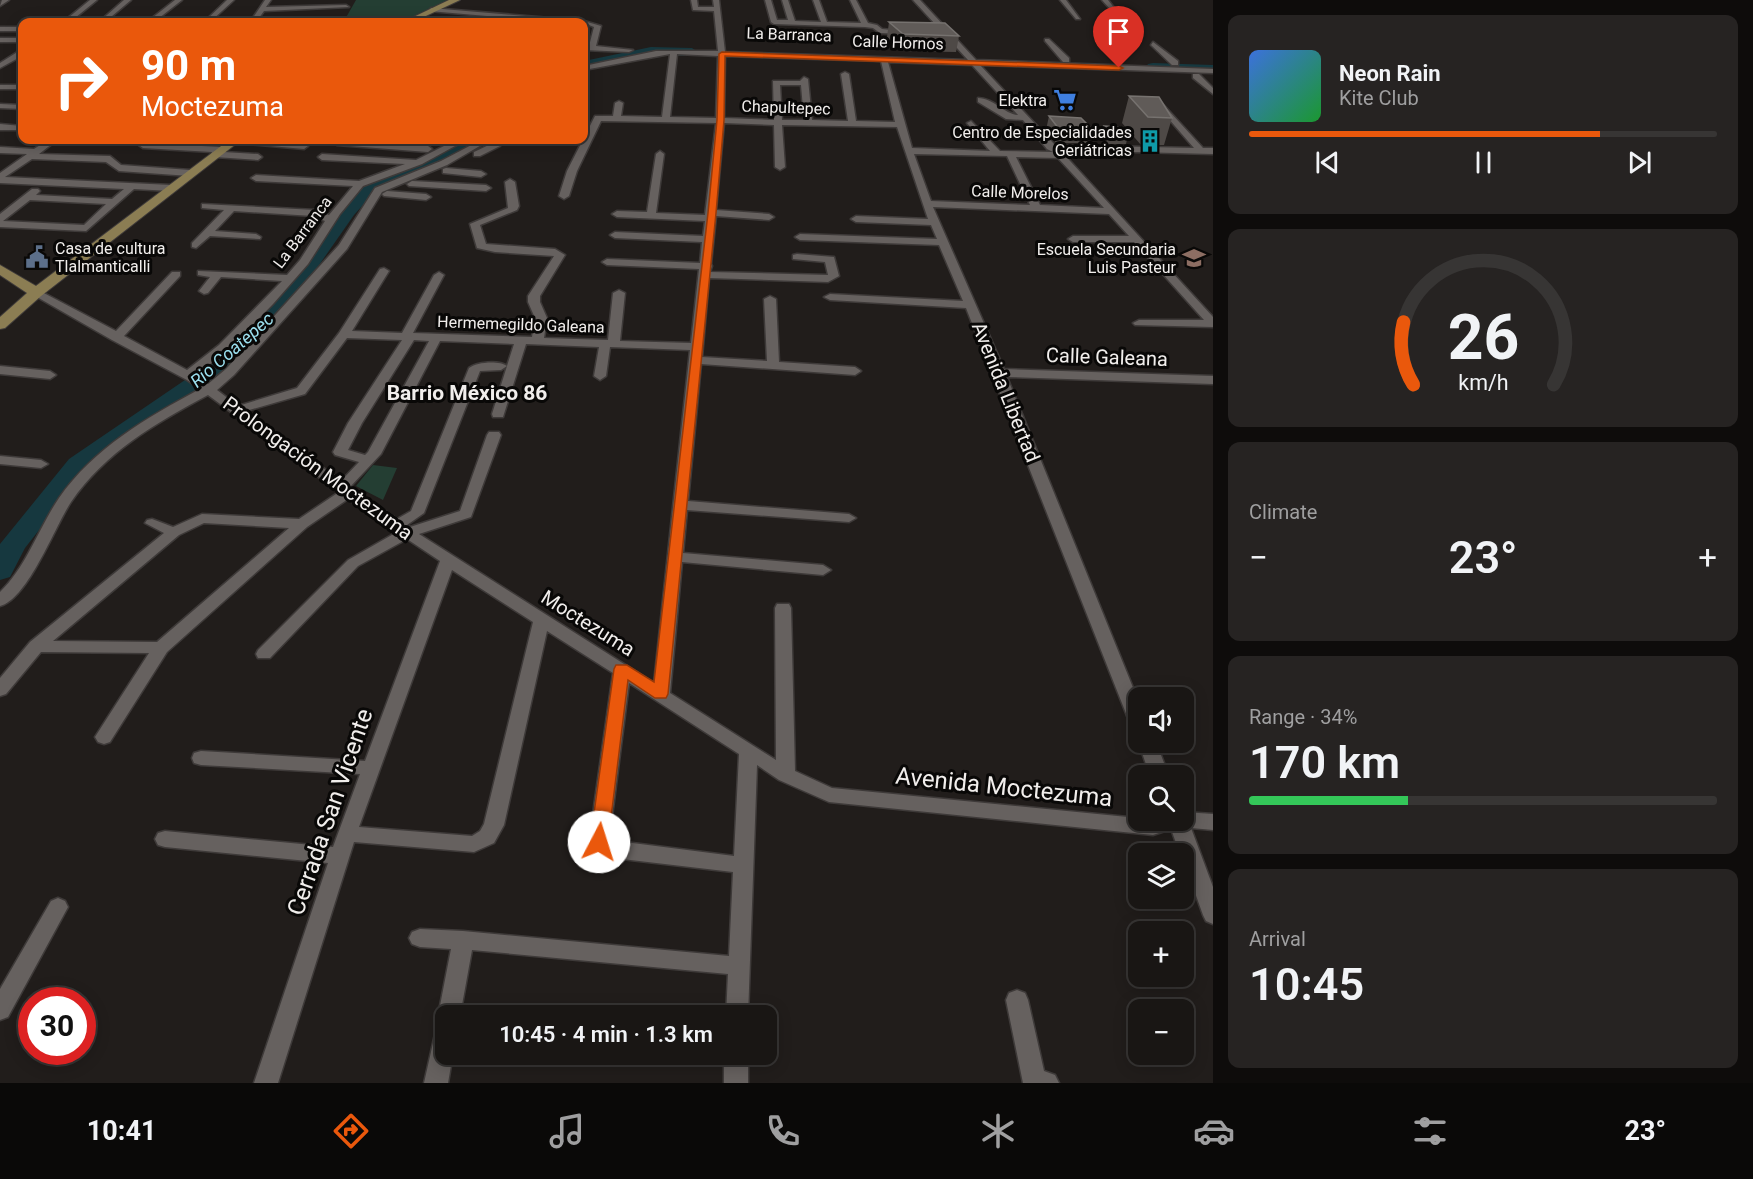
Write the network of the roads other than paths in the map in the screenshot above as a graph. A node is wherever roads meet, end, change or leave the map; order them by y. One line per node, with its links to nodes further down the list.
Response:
1 (6, 0): 18 (street)
2 (94, 0): 23 (street)
3 (128, 0): 24 (street)
4 (179, 0): 25 (street)
5 (231, 0): 26 (street)
6 (268, 0): 20 (street)
7 (350, 0): 19 (street)
8 (456, 0): 22 (main road)
9 (694, 0): 21 (street)
10 (716, 0): 21 (street)
11 (768, 0): 34 (street)
12 (785, 0): 34 (street)
13 (816, 0): 35 (street)
14 (854, 0): 36 (street)
15 (916, 0): 41 (street)
16 (1063, 0): 31 (street)
17 (1105, 0): 32 (street)
18 (0, 4)
19 (346, 7): 20 (street); 28 (street)
20 (262, 9): 27 (street)
21 (717, 9): 49 (street)
22 (431, 10): 29 (main road); 30 (street)
23 (71, 18)
24 (107, 18)
25 (155, 18)
26 (211, 18)
27 (256, 18)
28 (340, 18)
29 (416, 18)
30 (526, 18)
31 (1078, 18)
32 (1121, 18)
33 (588, 23): 47 (street)
34 (792, 23): 35 (street)
35 (825, 24): 36 (street)
36 (865, 24): 39 (street)
37 (0, 29): 38 (street)
38 (18, 29)
39 (922, 32)
40 (934, 33): 41 (street)
41 (945, 33): 54 (street)
42 (0, 40): 43 (street)
43 (18, 40)
44 (1047, 40): 55 (street)
45 (1153, 44): 55 (street, La Barranca)
46 (588, 48): 47 (street)
47 (592, 49): 48 (street)
48 (630, 50): 49 (street, La Barranca); 52 (street, La Barranca)
49 (722, 51): 50 (street, Calle Hornos); 53 (street, Calle Hornos); 54 (street, La Barranca); 72 (street)
50 (674, 52): 57 (street, Calle Hornos); 71 (street)
51 (18, 55): 56 (street)
52 (588, 59)
53 (884, 60): 54 (street, Calle Hornos); 77 (street, Avenida Libertad)
54 (971, 60): 55 (street, La Barranca); 58 (street, Calle Hornos); 70 (street)
55 (1065, 60)
56 (0, 66)
57 (588, 67)
58 (1213, 71)
59 (845, 74): 75 (street)
60 (1196, 76): 63 (street)
61 (0, 87): 62 (street)
62 (18, 87)
63 (1213, 92)
64 (1156, 99): 96 (street)
65 (981, 100): 70 (street)
66 (620, 103): 69 (street)
67 (0, 106): 68 (street)
68 (18, 107)
69 (617, 118): 71 (street, Chapultepec); 80 (street, Chapultepec)
70 (1024, 118): 95 (street)
71 (666, 119): 72 (street, Chapultepec)
72 (720, 120): 73 (street, Chapultepec); 131 (street)
73 (779, 121): 74 (street, Chapultepec); 74 (street); 105 (street)
74 (808, 122): 75 (street, Chapultepec)
75 (852, 123): 77 (street, Chapultepec)
76 (971, 123): 99 (street)
77 (900, 125): 94 (street, Avenida Libertad)
78 (0, 127): 79 (street)
79 (18, 128)
80 (588, 138)
81 (47, 144): 101 (street)
82 (142, 144): 98 (street)
83 (230, 144): 98 (main road)
84 (281, 144): 91 (street)
85 (338, 144): 104 (street)
86 (374, 144): 92 (street)
87 (454, 144): 104 (street)
88 (479, 144): 125 (street)
89 (494, 144): 106 (street)
90 (585, 144): 119 (street, Chapultepec)
91 (304, 146)
92 (428, 149)
93 (0, 150): 101 (street)
94 (909, 151): 99 (street); 123 (street, Avenida Libertad)
95 (1054, 151): 96 (street); 100 (street); 128 (street)
96 (1201, 151): 97 (street)
97 (1213, 151)
98 (218, 152): 103 (street); 107 (main road)
99 (997, 153): 100 (street)
100 (1010, 153): 127 (street)
101 (33, 154): 107 (street); 109 (street)
102 (660, 154): 130 (street)
103 (258, 157)
104 (419, 162): 113 (street)
105 (780, 167)
106 (446, 171): 108 (street); 114 (street)
107 (190, 173): 116 (main road)
108 (481, 174)
109 (0, 178): 111 (street)
110 (256, 178): 113 (street)
111 (45, 182): 115 (street); 120 (street)
112 (510, 182): 171 (street)
113 (360, 184): 134 (street, La Barranca)
114 (412, 184): 117 (street); 118 (street)
115 (132, 186): 116 (street); 122 (street)
116 (171, 188): 160 (main road)
117 (486, 188)
118 (387, 194): 121 (street); 125 (street)
119 (564, 196)
120 (29, 197): 122 (street); 135 (street)
121 (426, 197)
122 (115, 202): 135 (street)
123 (927, 204): 127 (street, Calle Morelos); 136 (street, Avenida Libertad)
124 (205, 206): 126 (street)
125 (367, 206): 183 (street)
126 (231, 208): 134 (street); 137 (street)
127 (1036, 208): 128 (street, Calle Morelos)
128 (1112, 211): 142 (street)
129 (616, 214): 130 (street)
130 (651, 215): 131 (street)
131 (712, 216): 132 (street); 143 (street)
132 (769, 217)
133 (856, 219): 136 (street)
134 (331, 220): 155 (street, La Barranca)
135 (0, 221)
136 (935, 222): 144 (street, Avenida Libertad)
137 (207, 233): 139 (street); 145 (street)
138 (615, 235): 143 (street)
139 (256, 237)
140 (800, 237): 144 (street)
141 (1072, 239): 142 (street)
142 (1136, 239): 164 (street)
143 (709, 240): 149 (street)
144 (943, 242): 162 (street, Avenida Libertad)
145 (196, 245)
146 (797, 257): 149 (street)
147 (606, 262): 149 (street)
148 (0, 269): 160 (main road, Prolongación Moctezuma)
149 (706, 270): 173 (street)
150 (384, 271): 166 (street)
151 (202, 273): 153 (street)
152 (176, 274): 168 (street)
153 (218, 274): 155 (street); 157 (street)
154 (439, 275): 167 (street)
155 (289, 278): 180 (street, La Barranca)
156 (0, 283): 160 (main road, Prolongación Moctezuma)
157 (204, 291)
158 (619, 293): 172 (street)
159 (830, 297): 162 (street)
160 (31, 298): 165 (main road); 168 (street, Prolongación Moctezuma)
161 (770, 299): 174 (street)
162 (970, 305): 178 (street, Avenida Libertad)
163 (1139, 323): 164 (street)
164 (1213, 324)
165 (0, 325)
166 (344, 334): 167 (street, Hermemegildo Galeana); 184 (street)
167 (407, 337): 169 (street, Hermemegildo Galeana); 188 (street)
168 (116, 338): 180 (street, Prolongación Moctezuma)
169 (436, 338): 170 (street, Hermemegildo Galeana); 188 (street)
170 (521, 341): 171 (street, Hermemegildo Galeana); 185 (street)
171 (537, 342): 172 (street, Hermemegildo Galeana)
172 (610, 344): 173 (street, Hermemegildo Galeana); 181 (street)
173 (697, 354): 174 (street, Hermemegildo Galeana); 191 (street)
174 (773, 365): 177 (street, Hermemegildo Galeana)
175 (501, 366): 195 (street)
176 (0, 370): 179 (street)
177 (855, 371)
178 (999, 374): 182 (street, Calle Galeana); 209 (street, Avenida Libertad)
179 (50, 375)
180 (190, 376): 183 (street, Prolongación Moctezuma)
181 (600, 376)
182 (1213, 381)
183 (208, 388): 184 (street, Prolongación Moctezuma); 200 (street)
184 (237, 410): 190 (street, Prolongación Moctezuma)
185 (498, 414)
186 (494, 435): 195 (street)
187 (0, 460): 189 (street)
188 (368, 460): 190 (street)
189 (40, 464)
190 (345, 490): 194 (street); 195 (street, Prolongación Moctezuma)
191 (681, 505): 192 (street); 197 (street)
192 (849, 518)
193 (152, 523): 196 (street)
194 (302, 524): 196 (street); 204 (street)
195 (402, 529): 198 (street, Prolongación Moctezuma); 205 (street)
196 (174, 532): 203 (street)
197 (675, 557): 199 (street); 208 (street)
198 (448, 560): 202 (street, Moctezuma); 213 (street, Cerrada San Vicente)
199 (823, 570)
200 (0, 601)
201 (783, 608): 214 (street)
202 (542, 619): 206 (street, Moctezuma); 220 (street)
203 (36, 646): 204 (street); 207 (street)
204 (160, 648): 210 (street)
205 (264, 654)
206 (622, 669): 208 (street, Moctezuma); 223 (street)
207 (0, 690)
208 (660, 694): 211 (street, Moctezuma)
209 (1128, 697)
210 (104, 737)
211 (748, 751): 214 (street, Moctezuma); 223 (street)
212 (201, 758): 213 (street)
213 (371, 768): 220 (street, Cerrada San Vicente)
214 (786, 775): 215 (street, Moctezuma)
215 (829, 795): 218 (street, Avenida Moctezuma)
216 (1194, 821): 217 (street)
217 (1213, 822)
218 (1128, 825)
219 (1180, 831): 225 (street)
220 (347, 834): 222 (street, Cerrada San Vicente)
221 (165, 839): 222 (street)
222 (339, 856): 235 (street, Cerrada San Vicente)
223 (743, 865): 228 (street)
224 (58, 907): 232 (street)
225 (1213, 915)
226 (420, 938): 227 (street)
227 (464, 940): 228 (street); 230 (street)
228 (739, 966): 231 (street)
229 (1017, 1000): 238 (street)
230 (451, 1005)
231 (737, 1005)
232 (0, 1010)
233 (440, 1065): 236 (street)
234 (736, 1065): 237 (street)
235 (266, 1083)
236 (436, 1083)
237 (736, 1083)
238 (1047, 1083)

